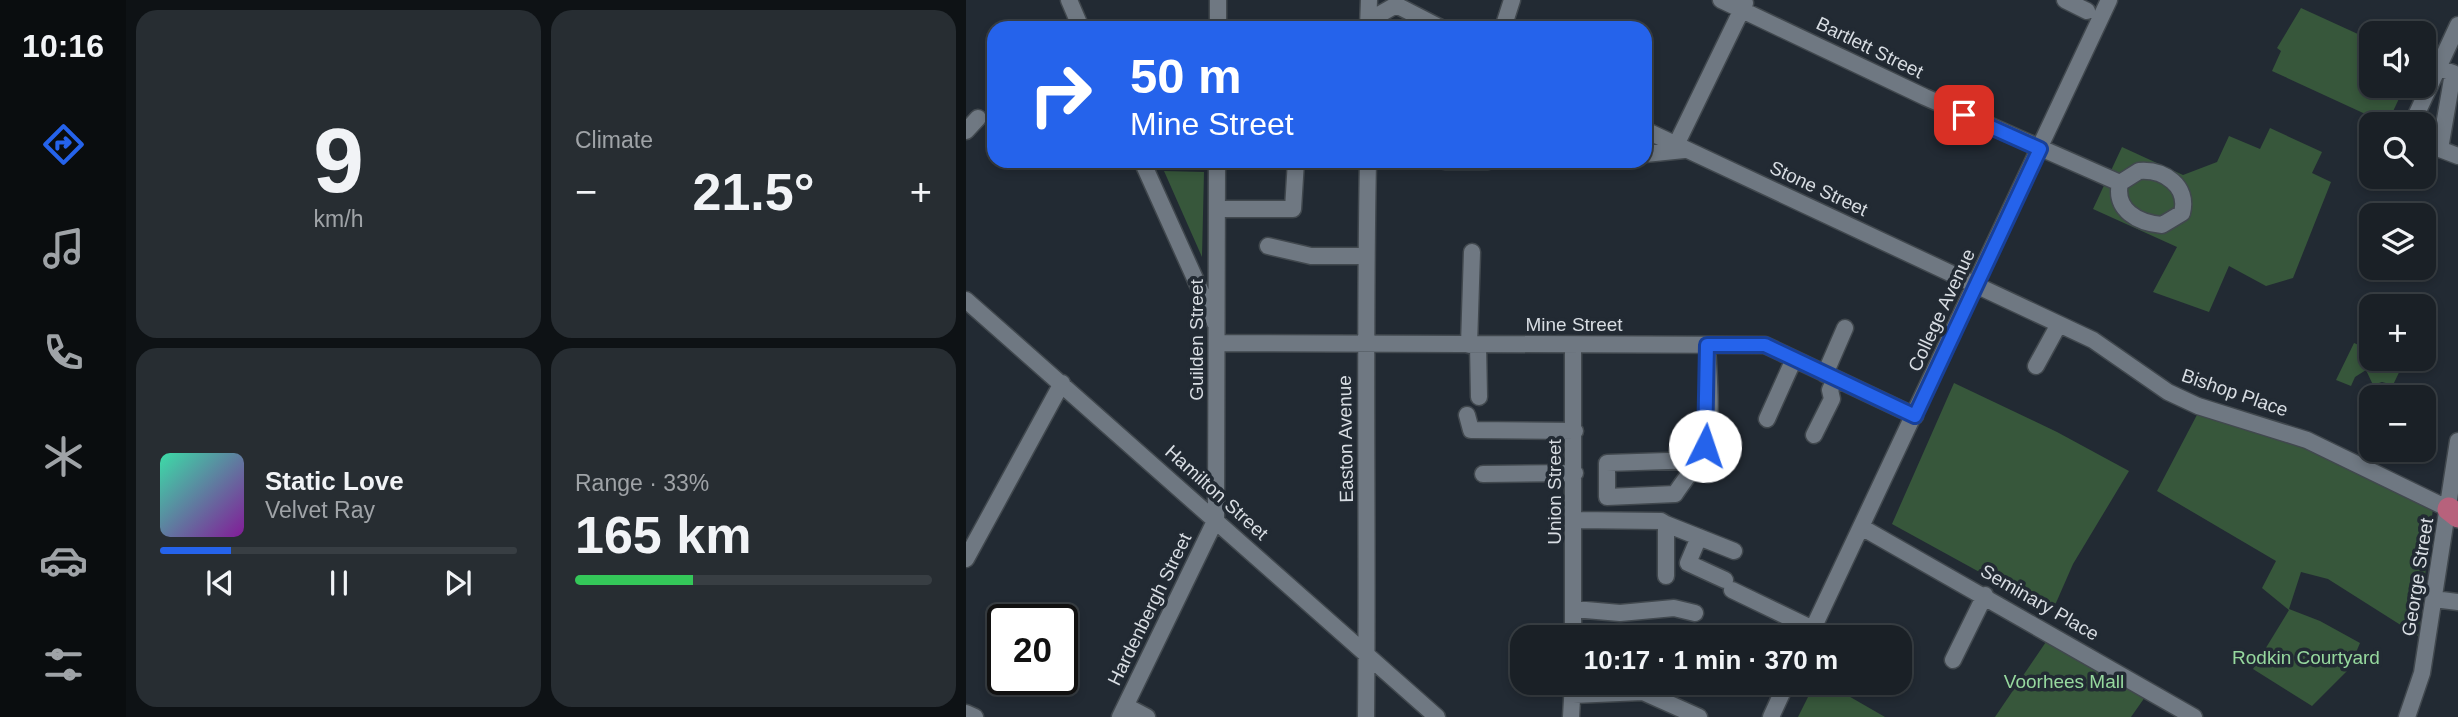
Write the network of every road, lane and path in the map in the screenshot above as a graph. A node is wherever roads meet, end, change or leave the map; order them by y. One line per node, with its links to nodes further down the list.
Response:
1 (1069, 0): 11 (street)
2 (1218, 0): 12 (street)
3 (1369, 0): 13 (street)
4 (1512, 0): 16 (street)
5 (1721, 0): 9 (street, Bartlett Street)
6 (2065, 0): 10 (street)
7 (2109, 0): 24 (street, College Avenue)
8 (1397, 3): 14 (street); 15 (street)
9 (1744, 5): 22 (street); 24 (street, Bartlett Street)
10 (2087, 11)
11 (1078, 21)
12 (1218, 21)
13 (1368, 21)
14 (1372, 21)
15 (1429, 21)
16 (1505, 21)
17 (2458, 25): 18 (street)
18 (2436, 67): 25 (street)
19 (978, 118): 20 (street)
20 (966, 131)
21 (1652, 134): 22 (street, Stone Street)
22 (1681, 148): 26 (street); 37 (street, Stone Street)
23 (2436, 148): 25 (street)
24 (2040, 149): 32 (street, Bartlett Street); 37 (street, College Avenue)
25 (2440, 149): 27 (street)
26 (1652, 153)
27 (2458, 156)
28 (1145, 168): 41 (street)
29 (1217, 168): 33 (street, Guilden Street)
30 (1296, 168): 33 (street)
31 (1368, 168): 36 (street, Easton Avenue)
32 (2120, 183)
33 (1217, 209): 41 (street, Guilden Street)
34 (1268, 246): 36 (street)
35 (1472, 252): 43 (street)
36 (1366, 256): 42 (street, Easton Avenue)
37 (1976, 284): 39 (street, Bishop Place); 52 (street, College Avenue)
38 (966, 300): 49 (street, Hamilton Street)
39 (2059, 324): 47 (street); 60 (street, Bishop Place)
40 (1845, 328): 48 (street)
41 (1217, 336): 42 (street, Mine Street); 61 (street, Guilden Street)
42 (1364, 343): 43 (street, Mine Street); 77 (street, Easton Avenue)
43 (1474, 345): 45 (street, Mine Street); 50 (street)
44 (1707, 345): 45 (street, Mine Street); 46 (street, Mine Street); 57 (street)
45 (1573, 346): 54 (street, Union Street)
46 (1794, 359): 48 (street, Mine Street); 53 (street)
47 (2036, 366)
48 (1830, 376): 52 (street, Mine Street); 55 (street)
49 (1062, 383): 61 (street, Hamilton Street); 67 (street)
50 (1479, 397)
51 (1467, 415): 54 (street)
52 (1915, 416): 64 (street, College Avenue)
53 (1767, 419)
54 (1575, 431): 58 (street, Union Street)
55 (1814, 435)
56 (2458, 441): 60 (street, George Street)
57 (1698, 460): 57 (street)
58 (1575, 473): 59 (street); 62 (street, Union Street)
59 (1483, 474)
60 (2454, 506): 70 (street, George Street)
61 (1216, 519): 77 (street, Hamilton Street); 82 (street, Hardenbergh Street)
62 (1576, 520): 63 (street); 72 (street, Union Street)
63 (1666, 524): 65 (street); 68 (street)
64 (1863, 528): 69 (street, Seminary Place); 76 (street, College Avenue)
65 (1699, 537): 66 (street); 75 (street)
66 (1734, 551)
67 (966, 559)
68 (1666, 576)
69 (1985, 595): 78 (street); 91 (street, Seminary Place)
70 (2434, 599): 71 (street); 92 (street, George Street)
71 (2458, 602)
72 (1574, 609): 73 (street); 74 (street, Union Street)
73 (1695, 613)
74 (1573, 625)
75 (1797, 625)
76 (1815, 625)
77 (1366, 657): 86 (street, Easton Avenue); 87 (street, Hamilton Street)
78 (1953, 660)
79 (1573, 695): 88 (street)
80 (1650, 695): 89 (street)
81 (1781, 695): 90 (street)
82 (1123, 712): 85 (street)
83 (966, 713): 84 (street)
84 (975, 717)
85 (1147, 717)
86 (1366, 717)
87 (1437, 717)
88 (1571, 717)
89 (1699, 717)
90 (1771, 717)
91 (2194, 717)
92 (2407, 717)

